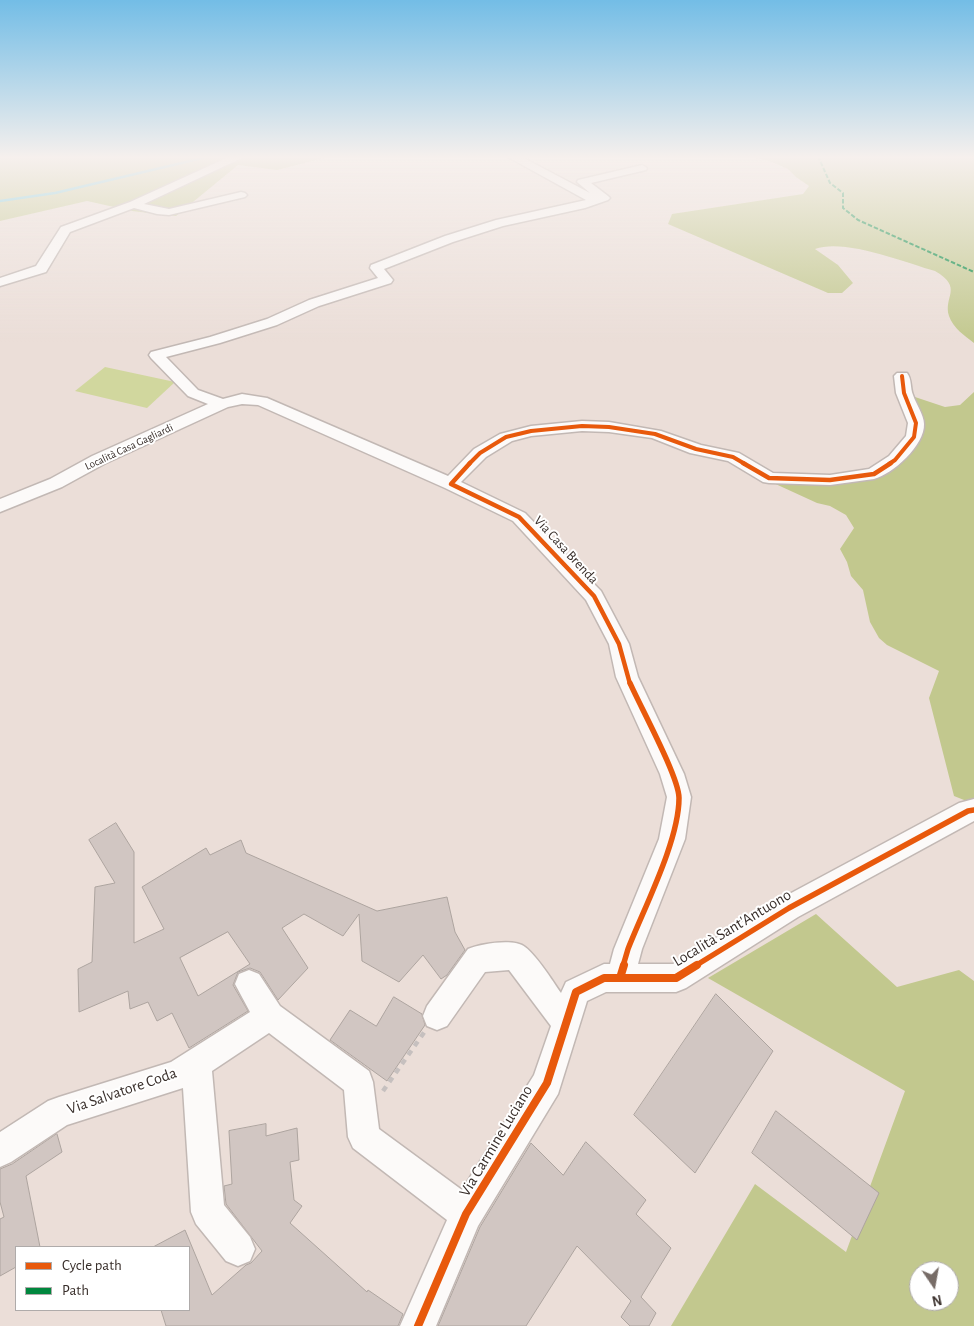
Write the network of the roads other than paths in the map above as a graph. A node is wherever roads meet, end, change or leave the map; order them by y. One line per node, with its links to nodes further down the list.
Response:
1 (97, 218): 3 (street)
2 (524, 218): 6 (street)
3 (0, 282)
4 (902, 376): 7 (street)
5 (261, 401): 6 (street, Località Casa Gagliardi); 7 (street, Via Casa Brenda)
6 (222, 404): 8 (street, Località Casa Gagliardi)
7 (451, 484): 10 (street, Via Casa Brenda)
8 (0, 506)
9 (974, 810): 10 (street, Località Sant'Antuono)
10 (620, 978): 14 (street, Località Sant'Antuono)
11 (249, 984): 12 (street)
12 (270, 1016): 15 (street, Via Salvatore Coda); 17 (street)
13 (437, 1016): 14 (street)
14 (566, 1022): 17 (street, Via Carmine Luciano)
15 (196, 1063): 16 (street, Via Salvatore Coda); 18 (street)
16 (0, 1151)
17 (466, 1214): 19 (street, Via Carmine Luciano)
18 (238, 1249)
19 (418, 1326)

